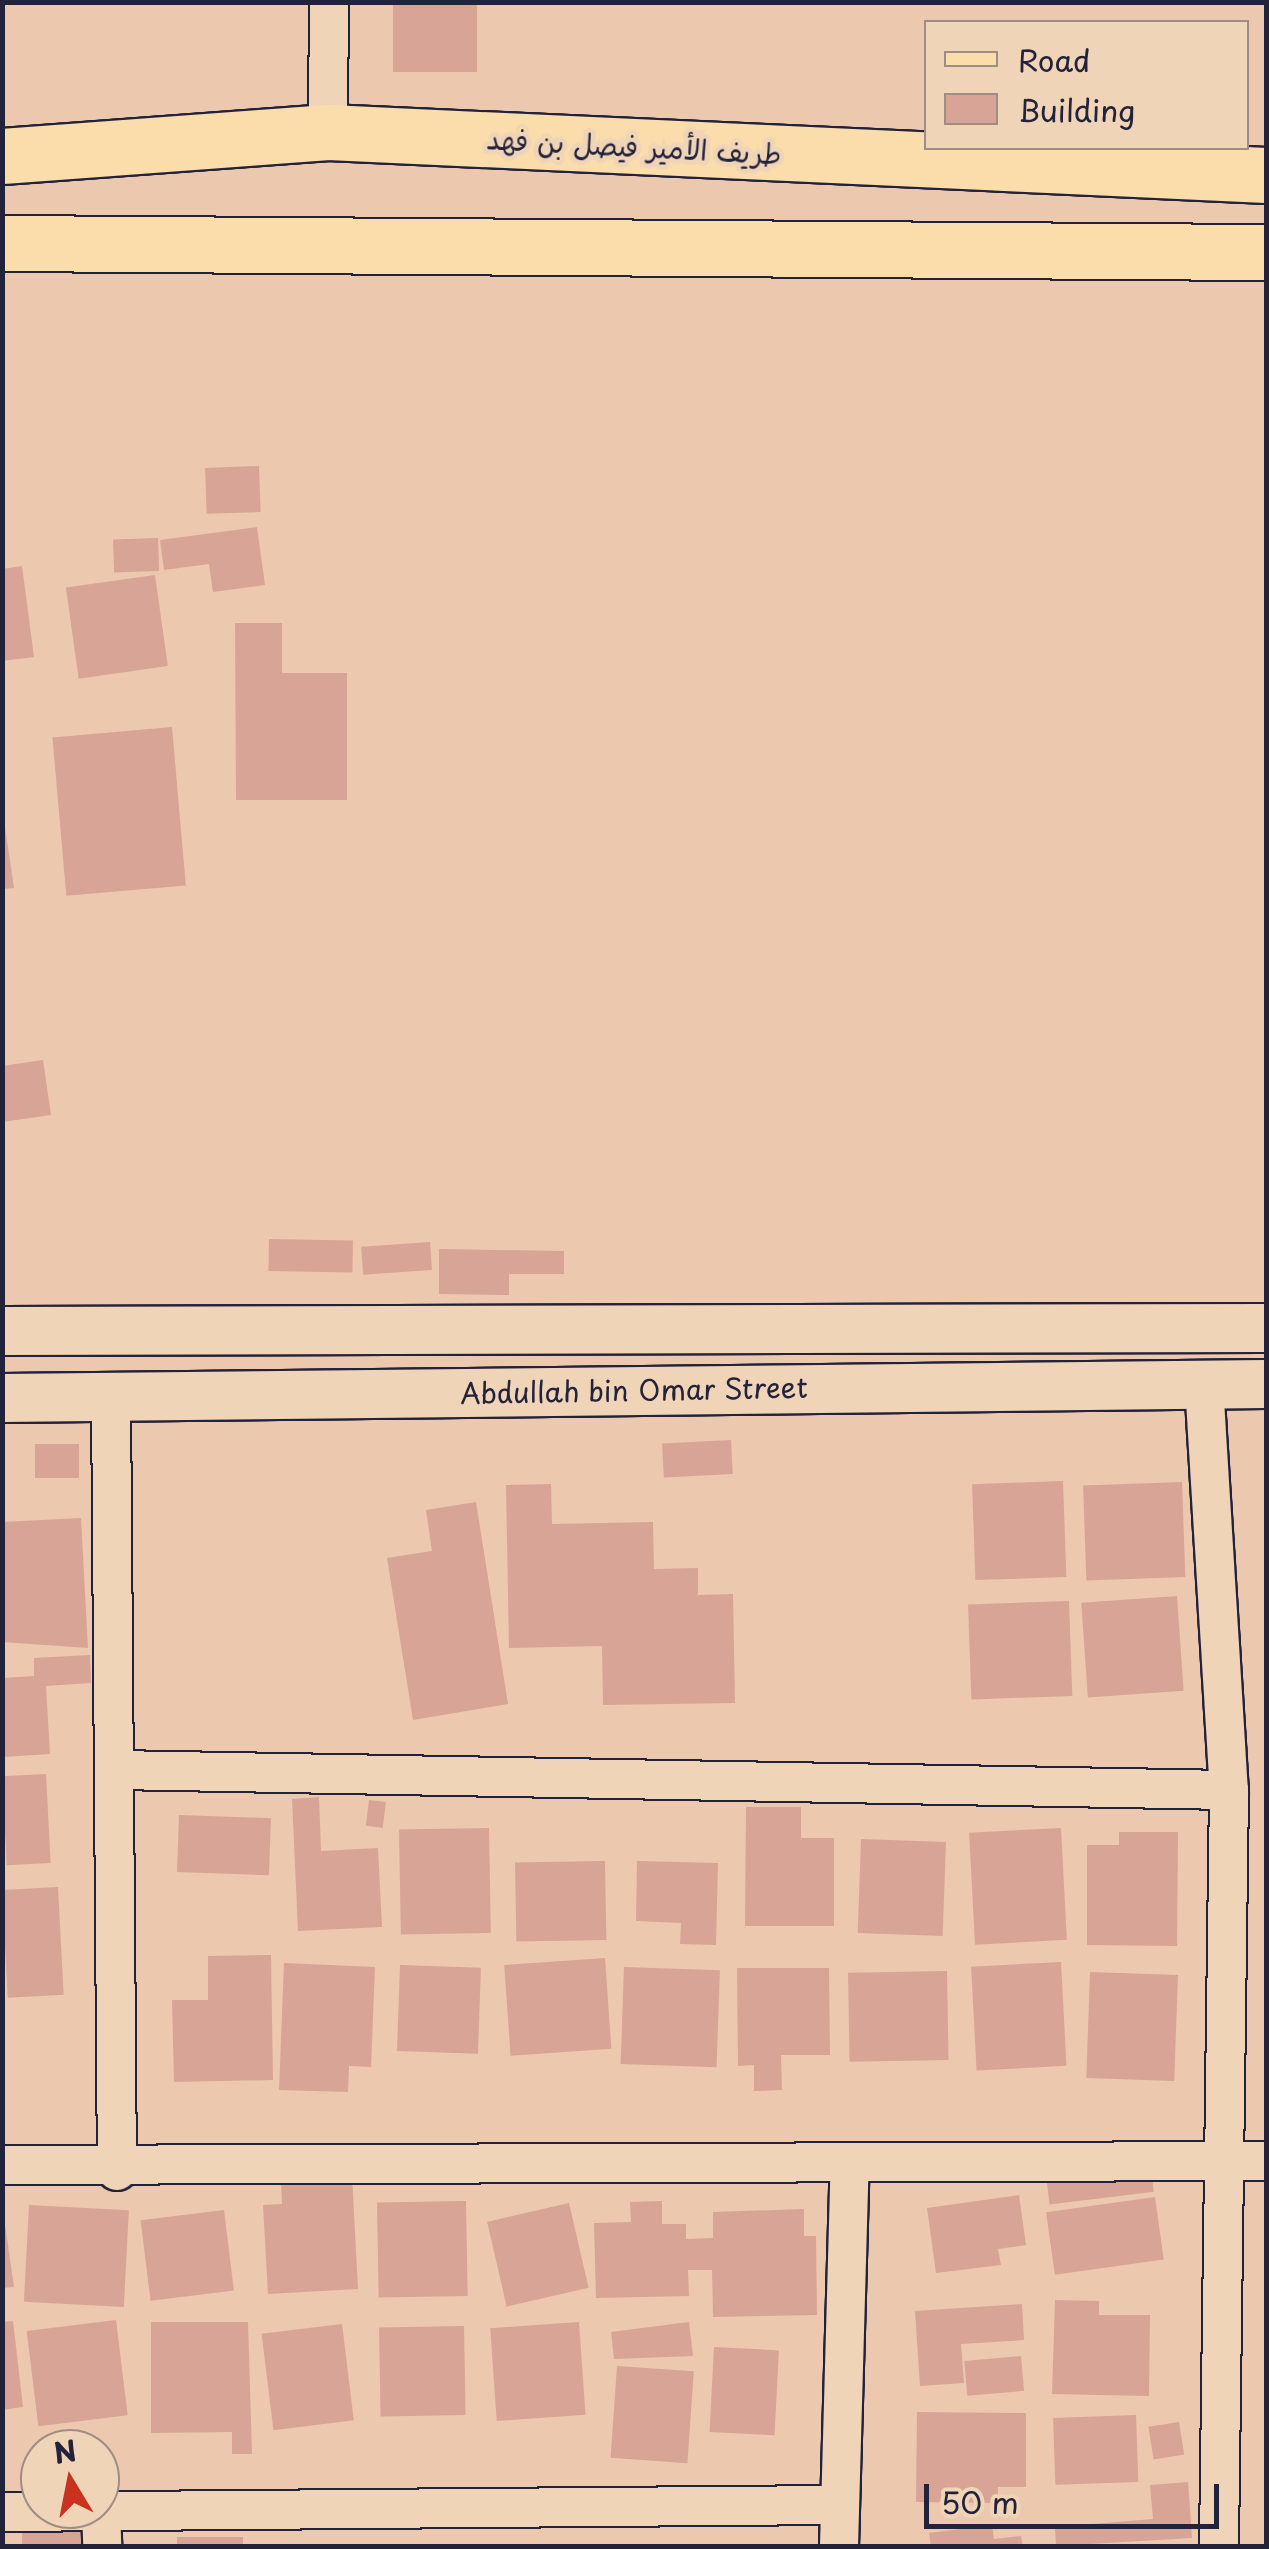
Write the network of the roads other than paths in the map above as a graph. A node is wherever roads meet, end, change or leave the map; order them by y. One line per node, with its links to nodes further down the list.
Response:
1 (328, 2): 2 (street)
2 (328, 132): 3 (main road, طريف الأمير فيصل بن فهد); 4 (main road, طريف الأمير فيصل بن فهد)
3 (2, 156)
4 (1266, 175)
5 (2, 243): 6 (main road)
6 (1266, 252)
7 (1266, 1328): 8 (street, Abdullah bin Omar Street)
8 (440, 1330): 9 (street, Abdullah bin Omar Street); 12 (street)
9 (2, 1331)
10 (1204, 1384): 11 (street, Abdullah bin Omar Street); 12 (street, Abdullah bin Omar Street); 16 (street)
11 (1266, 1384)
12 (441, 1392): 13 (street, Abdullah bin Omar Street)
13 (111, 1396): 14 (street, Abdullah bin Omar Street); 15 (street)
14 (2, 1398)
15 (116, 1770): 16 (street); 21 (street)
16 (1229, 1790): 17 (street)
17 (1229, 2161): 18 (street); 20 (street); 25 (street)
18 (1266, 2161)
19 (2, 2164): 21 (street)
20 (850, 2164): 21 (street); 22 (street)
21 (118, 2171)
22 (840, 2504): 23 (street); 24 (street)
23 (120, 2509)
24 (839, 2546)
25 (1220, 2546)

